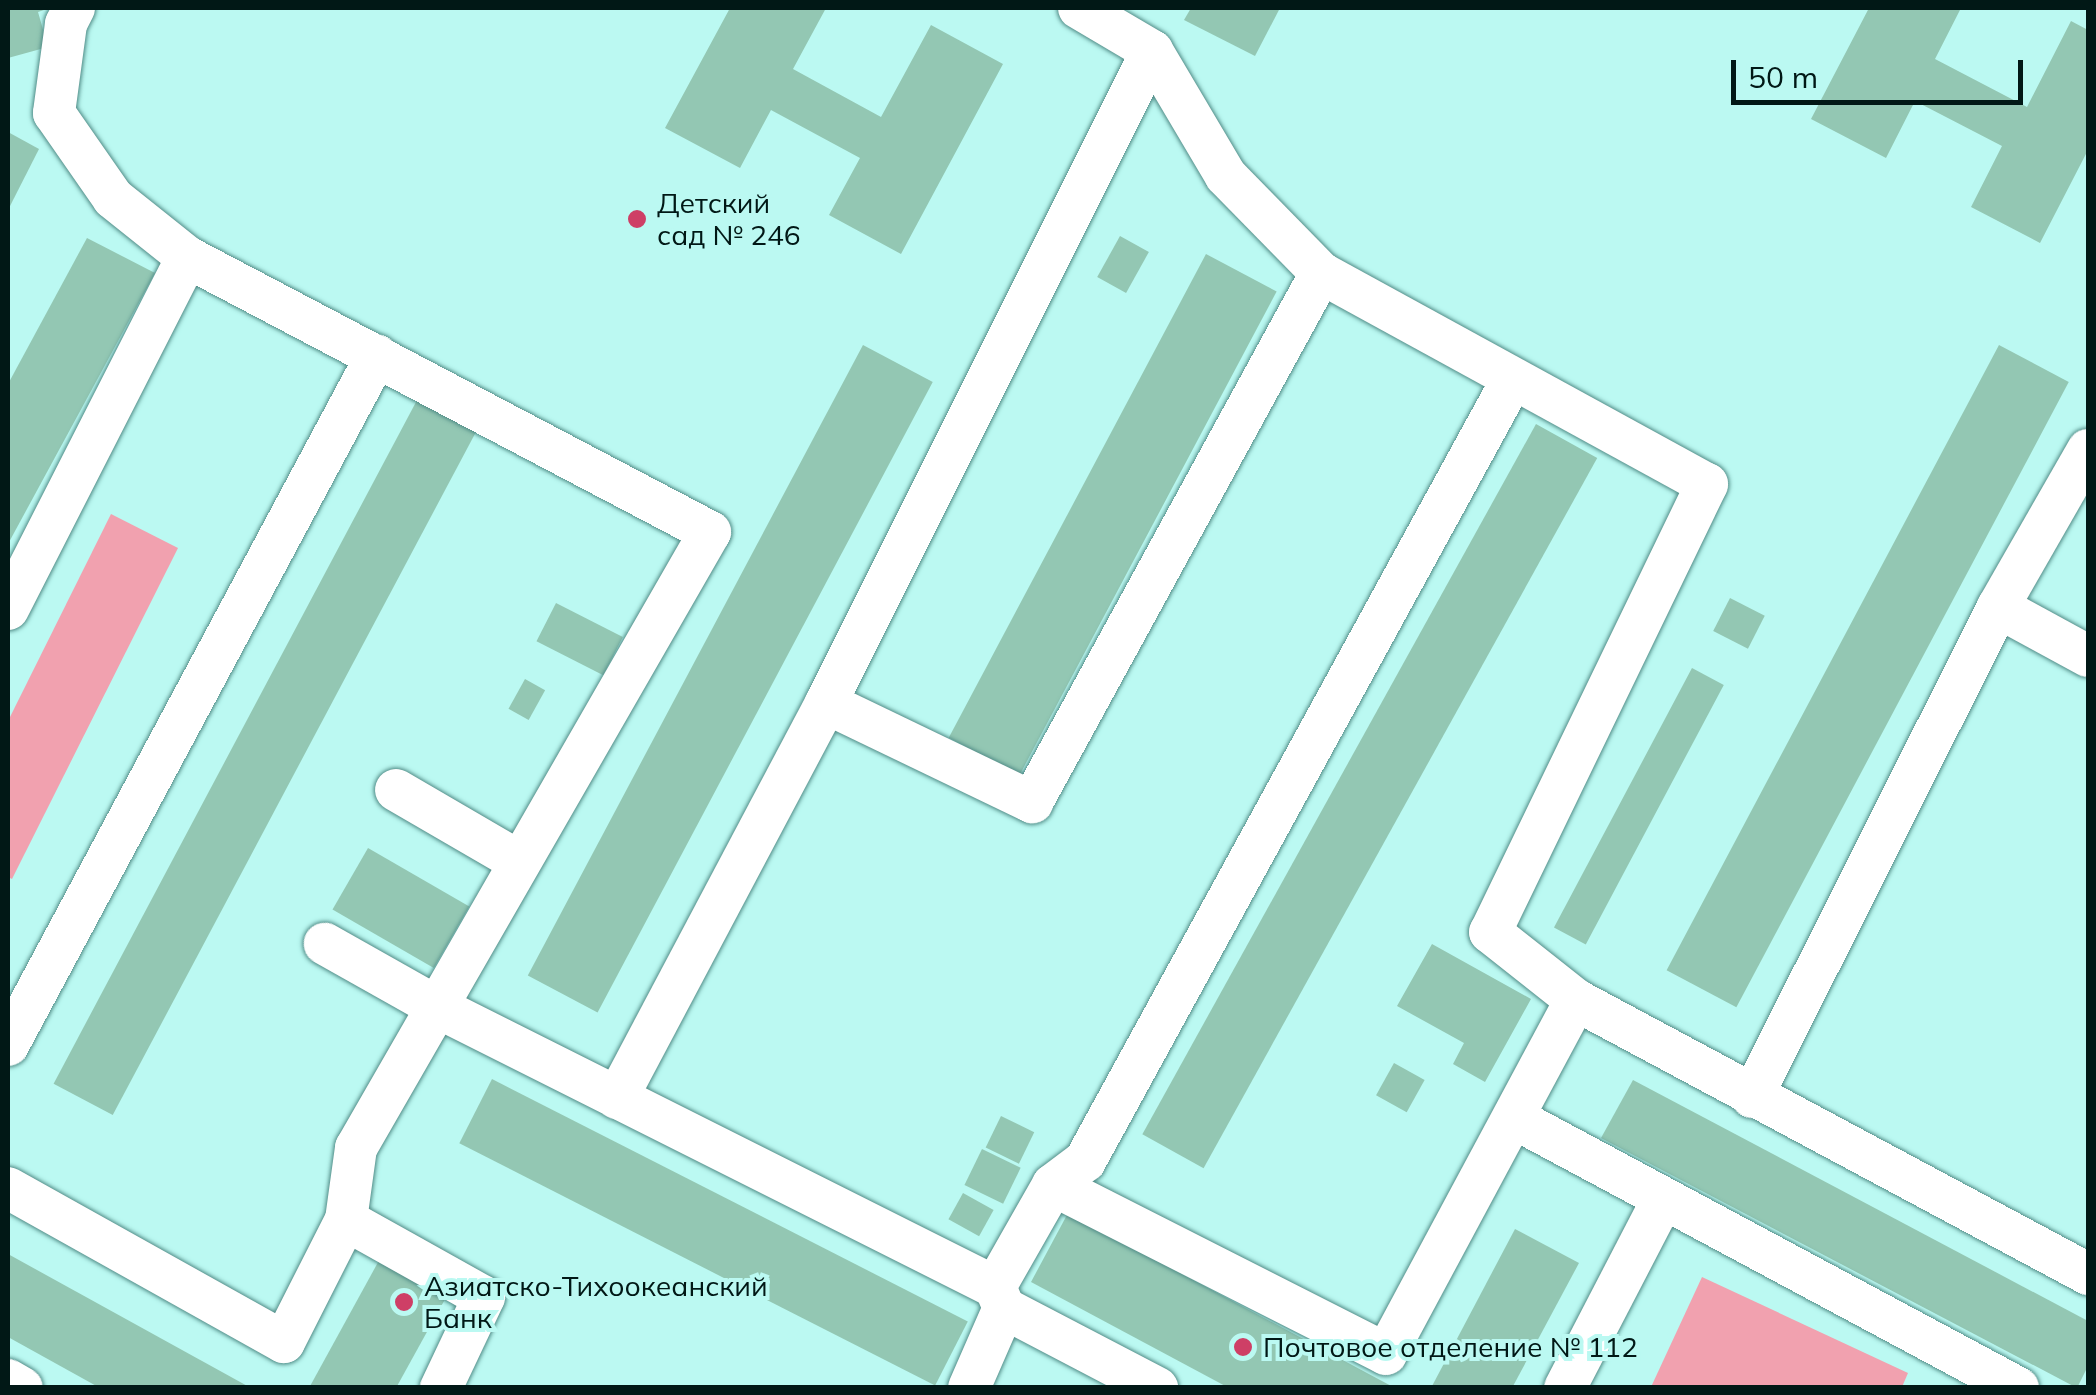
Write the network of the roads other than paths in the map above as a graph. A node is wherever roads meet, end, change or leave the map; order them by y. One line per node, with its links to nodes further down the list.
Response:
1 (74, 8): 4 (lane)
2 (1080, 8): 3 (lane)
3 (1152, 52): 5 (lane); 12 (lane)
4 (187, 257): 6 (lane); 9 (lane)
5 (1321, 273): 7 (lane); 12 (lane)
6 (378, 355): 14 (lane); 18 (lane)
7 (1512, 380): 16 (lane); 22 (lane)
8 (2088, 450): 10 (lane)
9 (8, 608)
10 (1998, 608): 11 (lane); 19 (lane)
11 (2088, 656)
12 (826, 703): 20 (lane)
13 (396, 790): 14 (lane)
14 (518, 861): 17 (lane)
15 (325, 944): 17 (lane)
16 (1576, 1000): 19 (lane); 21 (lane)
17 (437, 1007): 20 (lane); 25 (lane)
18 (8, 1045)
19 (1752, 1096): 26 (lane)
20 (617, 1098): 27 (lane)
21 (1514, 1118): 22 (lane); 24 (lane)
22 (1053, 1185): 27 (lane)
23 (8, 1188): 25 (lane)
24 (1662, 1199): 33 (lane); 34 (lane)
25 (346, 1220): 30 (lane)
26 (2088, 1274)
27 (1000, 1298): 31 (lane); 32 (lane)
28 (8, 1380): 29 (lane)
29 (22, 1388)
30 (441, 1388)
31 (970, 1388)
32 (1157, 1388)
33 (1565, 1388)
34 (2018, 1388)

